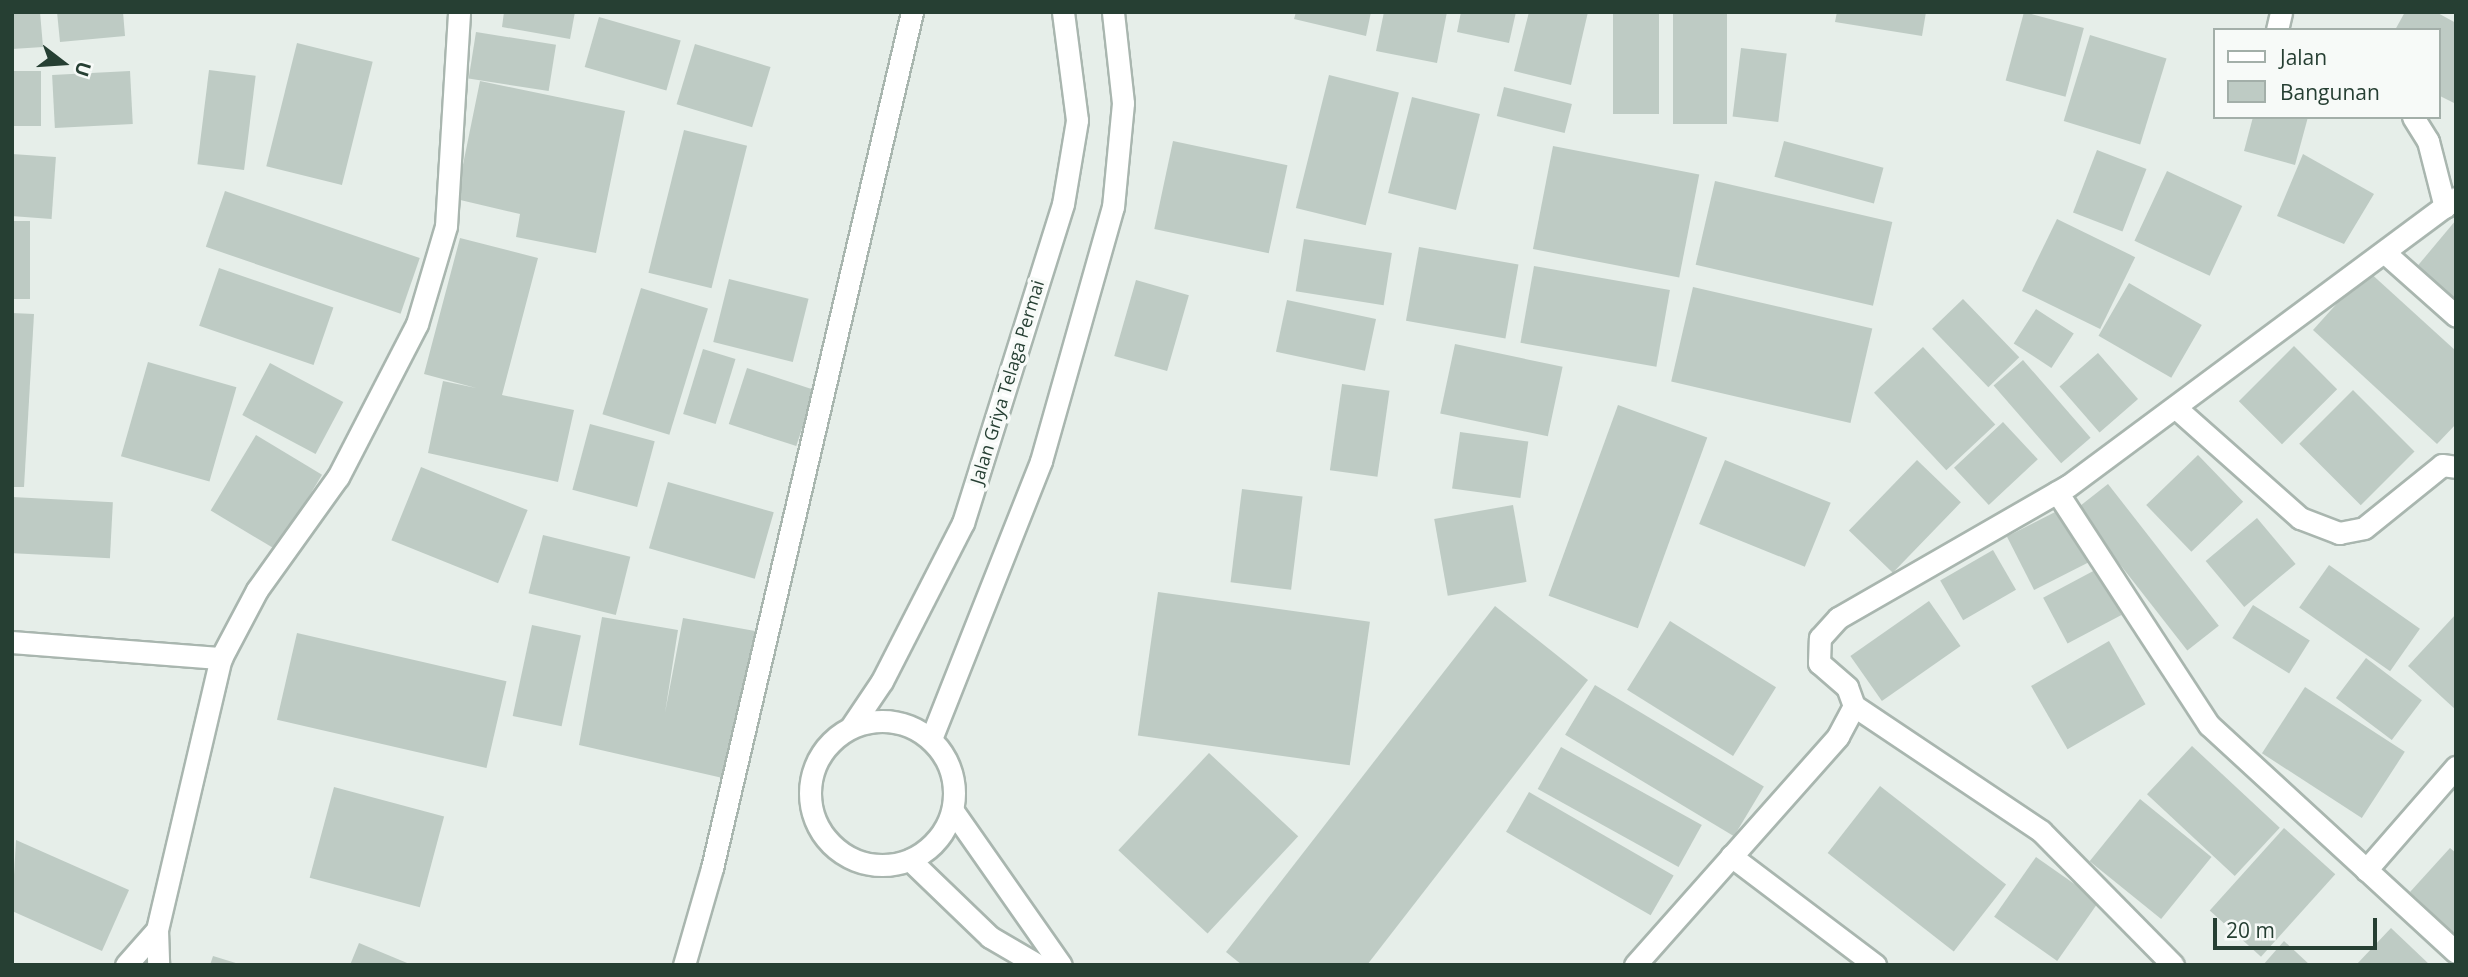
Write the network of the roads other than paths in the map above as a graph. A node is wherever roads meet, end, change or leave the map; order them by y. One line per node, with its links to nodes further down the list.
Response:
1 (459, 12): 13 (street)
2 (912, 12): 26 (street)
3 (1063, 12): 15 (street, Jalan Griya Telaga Permai)
4 (1113, 12): 16 (street)
5 (2414, 119): 6 (street)
6 (2450, 202): 7 (street)
7 (2384, 252): 8 (street); 9 (street)
8 (2456, 316)
9 (2176, 408): 10 (street); 11 (street)
10 (2456, 467)
11 (2057, 492): 14 (street); 21 (street)
12 (12, 642): 13 (street)
13 (220, 658): 22 (street)
14 (1854, 706): 19 (street); 31 (street)
15 (851, 727): 16 (street); 20 (street, Jalan Griya Telaga Permai)
16 (931, 739): 18 (street)
17 (2456, 767): 21 (street)
18 (953, 811): 20 (street); 28 (street)
19 (1731, 856): 29 (street); 30 (street)
20 (910, 860): 27 (street)
21 (2366, 870): 23 (street)
22 (157, 930): 24 (street); 25 (street)
23 (2456, 952)
24 (126, 965)
25 (158, 965)
26 (684, 965)
27 (1038, 965)
28 (1061, 965)
29 (1636, 965)
30 (1875, 965)
31 (2173, 965)

